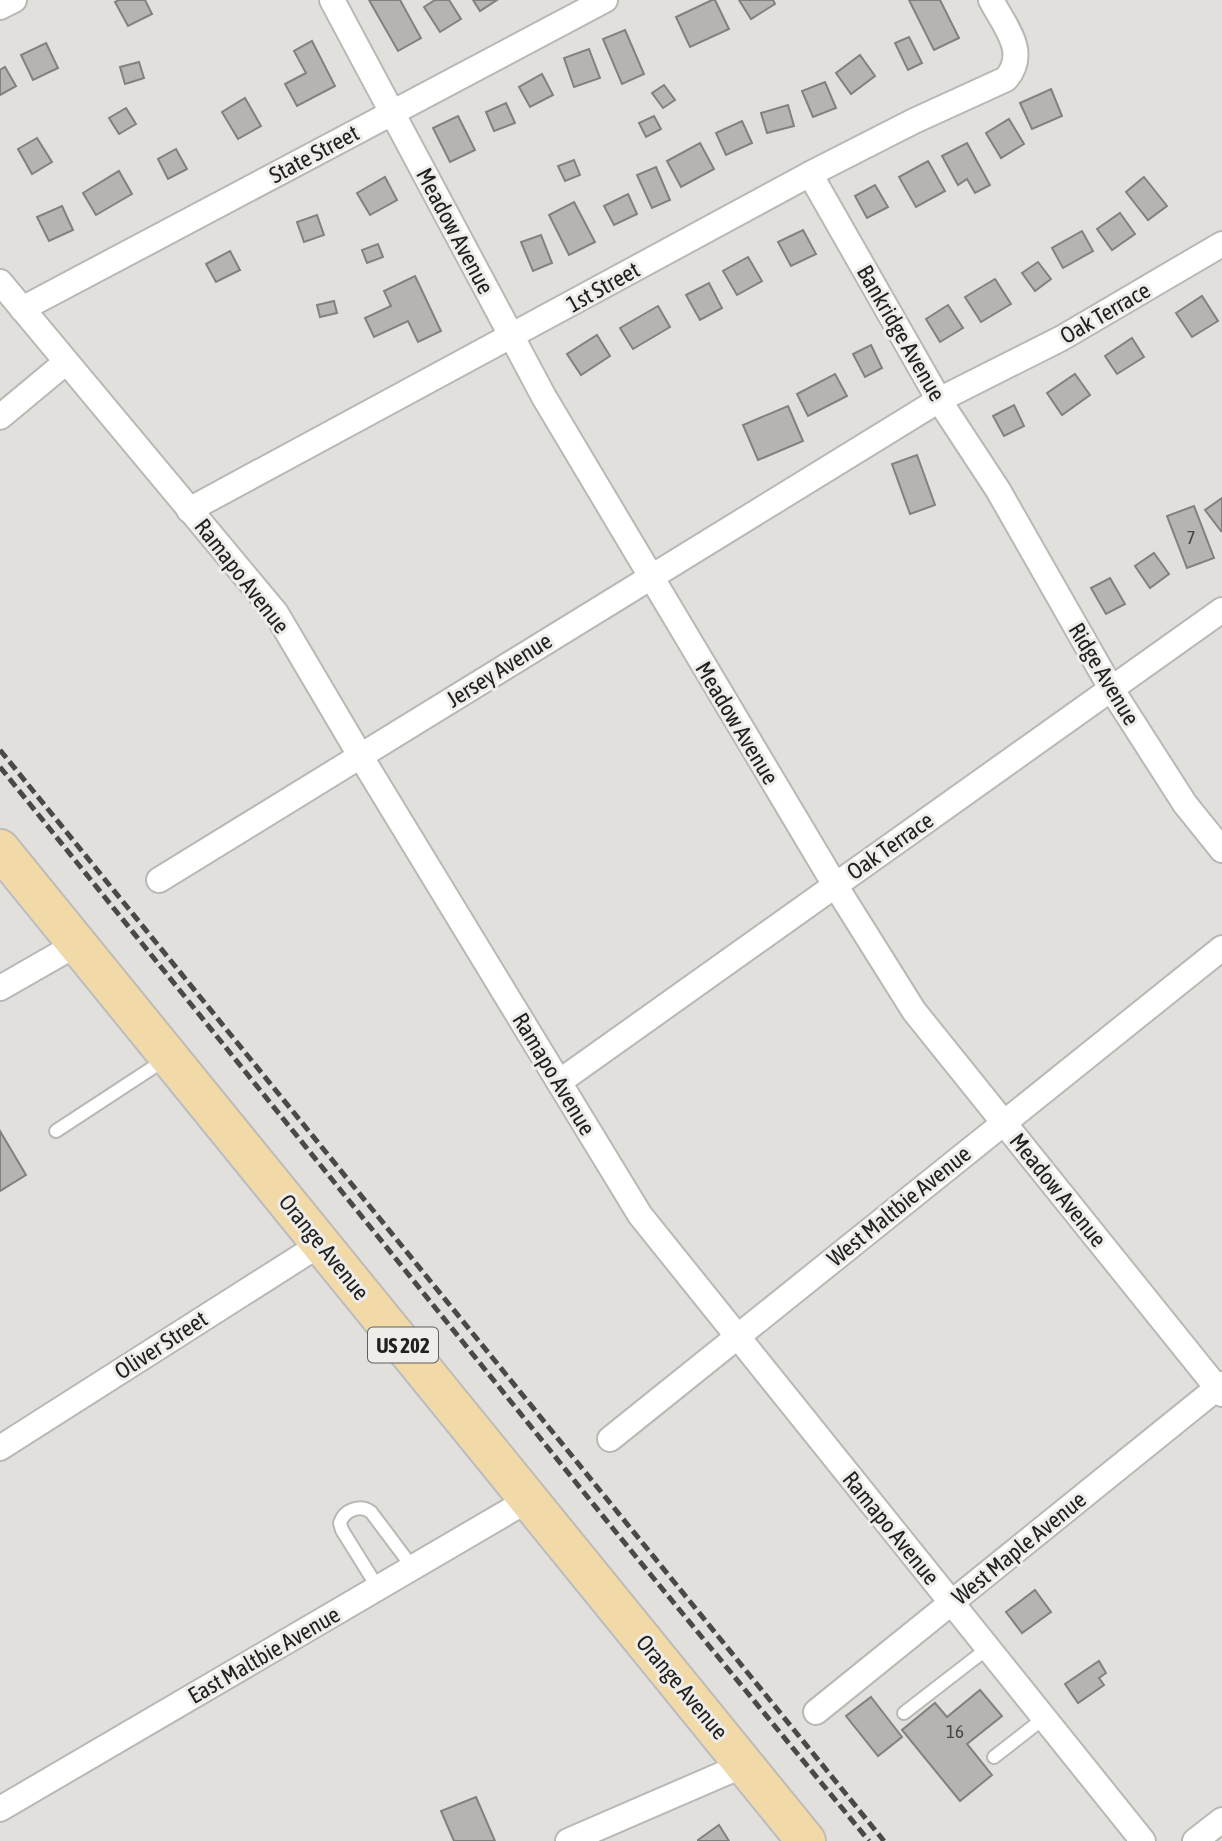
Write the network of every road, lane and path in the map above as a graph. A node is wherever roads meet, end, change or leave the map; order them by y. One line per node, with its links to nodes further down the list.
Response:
1 (14, 0): 5 (street)
2 (332, 0): 6 (street, Meadow Avenue)
3 (605, 0): 6 (street, State Street)
4 (991, 0): 7 (street, 1st Street)
5 (0, 7)
6 (392, 112): 10 (street, State Street); 11 (street, Meadow Avenue)
7 (810, 174): 11 (street, 1st Street); 13 (street, Bankridge Avenue)
8 (1222, 244): 13 (street, Oak Terrace)
9 (0, 282): 10 (street, Ramapo Avenue)
10 (22, 309): 12 (street, Ramapo Avenue)
11 (511, 337): 17 (street, 1st Street); 18 (street, Meadow Avenue)
12 (65, 363): 14 (street); 17 (street, Ramapo Avenue)
13 (939, 400): 15 (street, Oak Terrace); 16 (street, Bankridge Avenue)
14 (0, 417)
15 (840, 461): 18 (street, Jersey Avenue)
16 (998, 490): 20 (street, Ridge Avenue)
17 (189, 510): 21 (street, Ramapo Avenue)
18 (649, 577): 21 (street, Jersey Avenue); 25 (street, Meadow Avenue)
19 (1222, 610): 20 (street, Oak Terrace)
20 (1112, 690): 23 (street, Ridge Avenue); 25 (street, Oak Terrace)
21 (361, 757): 24 (street, Jersey Avenue); 30 (street, Ramapo Avenue)
22 (0, 849): 26 (main road, Orange Avenue / US 202)
23 (1222, 850)
24 (159, 880)
25 (835, 885): 30 (street, Oak Terrace); 31 (street, Meadow Avenue)
26 (77, 944): 28 (street); 29 (main road, Orange Avenue / US 202)
27 (1222, 948): 31 (street, West Maltbie Avenue)
28 (0, 988)
29 (169, 1057): 32 (lane); 33 (main road, Orange Avenue / US 202)
30 (559, 1082): 34 (street, Ramapo Avenue)
31 (1004, 1123): 34 (street, West Maltbie Avenue); 35 (street, Meadow Avenue)
32 (56, 1131)
33 (322, 1242): 37 (street, Oliver Street); 38 (main road, Orange Avenue / US 202)
34 (737, 1336): 36 (street, West Maltbie Avenue); 41 (street, Ramapo Avenue)
35 (1220, 1389): 41 (street, West Maple Avenue)
36 (610, 1439)
37 (0, 1447)
38 (528, 1500): 39 (street, East Maltbie Avenue); 47 (main road, Orange Avenue / US 202)
39 (413, 1568): 40 (street, East Maltbie Avenue); 40 (lane)
40 (377, 1588): 48 (street, East Maltbie Avenue)
41 (951, 1603): 42 (street, Ramapo Avenue); 43 (street, West Maple Avenue)
42 (988, 1648): 44 (lane); 45 (street, Ramapo Avenue)
43 (816, 1712)
44 (904, 1713)
45 (1044, 1718): 46 (lane); 52 (street, Ramapo Avenue)
46 (994, 1758)
47 (746, 1764): 50 (street); 51 (main road, Orange Avenue / US 202)
48 (0, 1809)
49 (1222, 1820): 53 (street)
50 (568, 1841)
51 (806, 1841)
52 (1143, 1841)
53 (1195, 1841)

